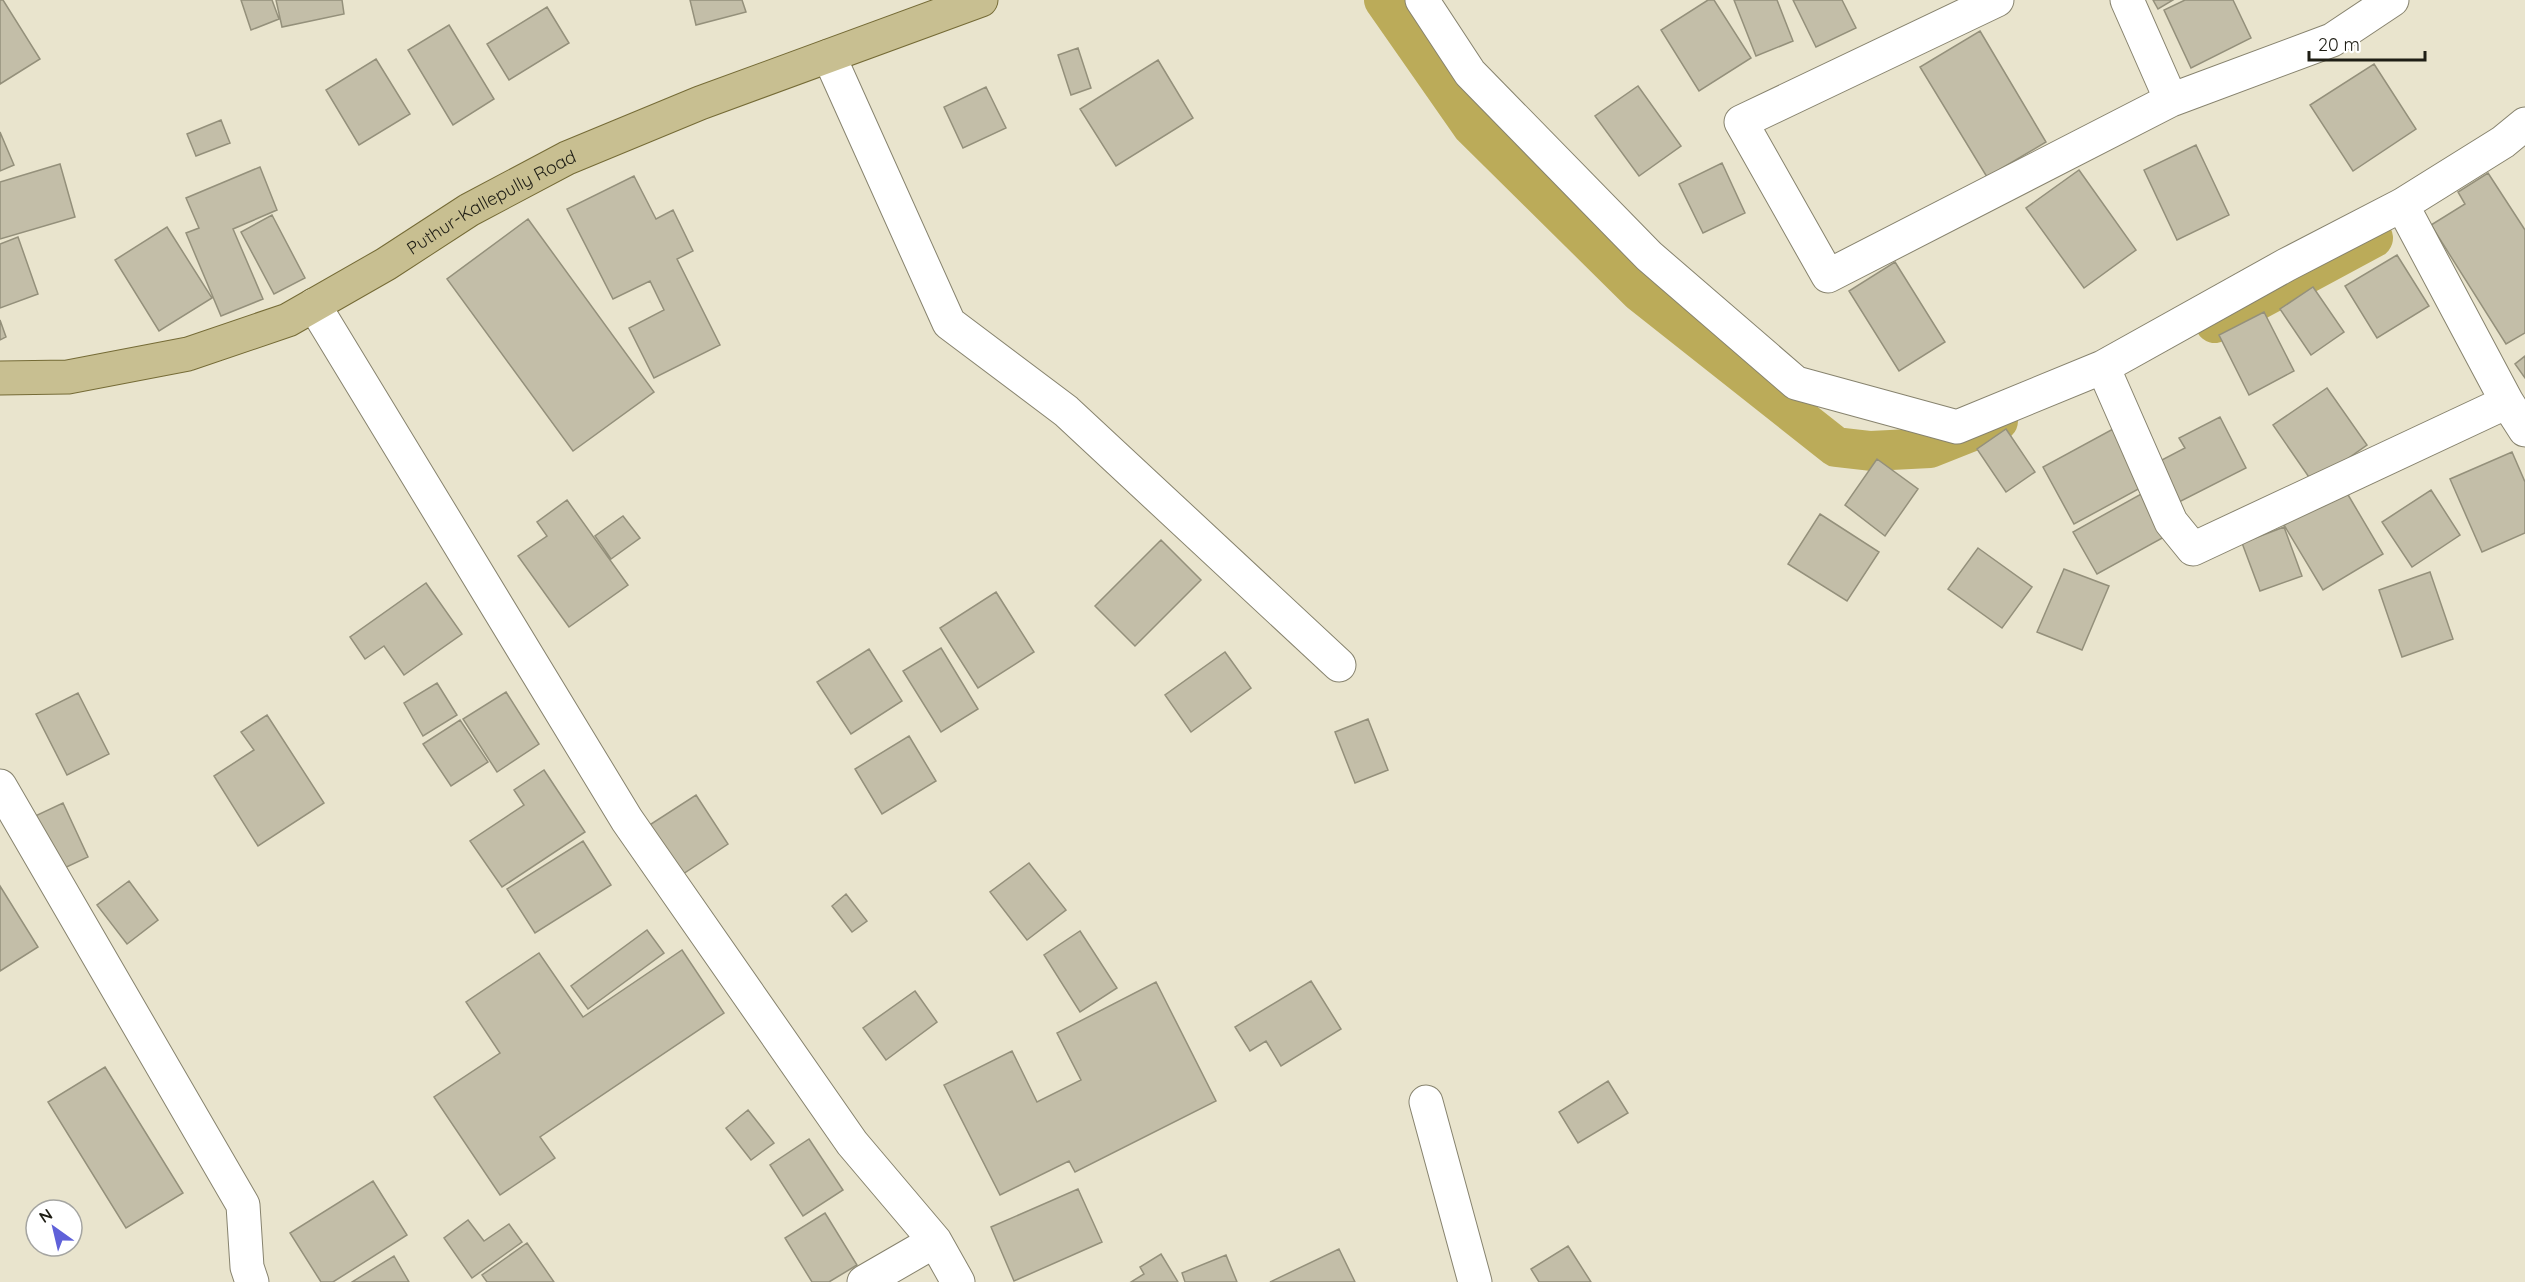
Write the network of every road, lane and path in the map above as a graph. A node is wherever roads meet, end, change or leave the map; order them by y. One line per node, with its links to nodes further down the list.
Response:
1 (981, 0): 6 (main road, Puthur-Kallepully Road)
2 (1422, 0): 11 (street)
3 (1997, 0): 7 (street)
4 (2127, 0): 7 (street)
5 (2392, 0): 7 (street)
6 (829, 56): 10 (main road, Puthur-Kallepully Road); 15 (street)
7 (2171, 100)
8 (2525, 124): 9 (street)
9 (2402, 205): 11 (street); 13 (street)
10 (315, 305): 12 (main road, Puthur-Kallepully Road); 18 (street)
11 (2103, 367): 13 (street)
12 (0, 378)
13 (2507, 402): 14 (street)
14 (2525, 430)
15 (1339, 665)
16 (0, 786): 19 (street)
17 (1426, 1102): 22 (street)
18 (935, 1241): 20 (street); 21 (street)
19 (252, 1282)
20 (864, 1282)
21 (958, 1282)
22 (1475, 1282)

